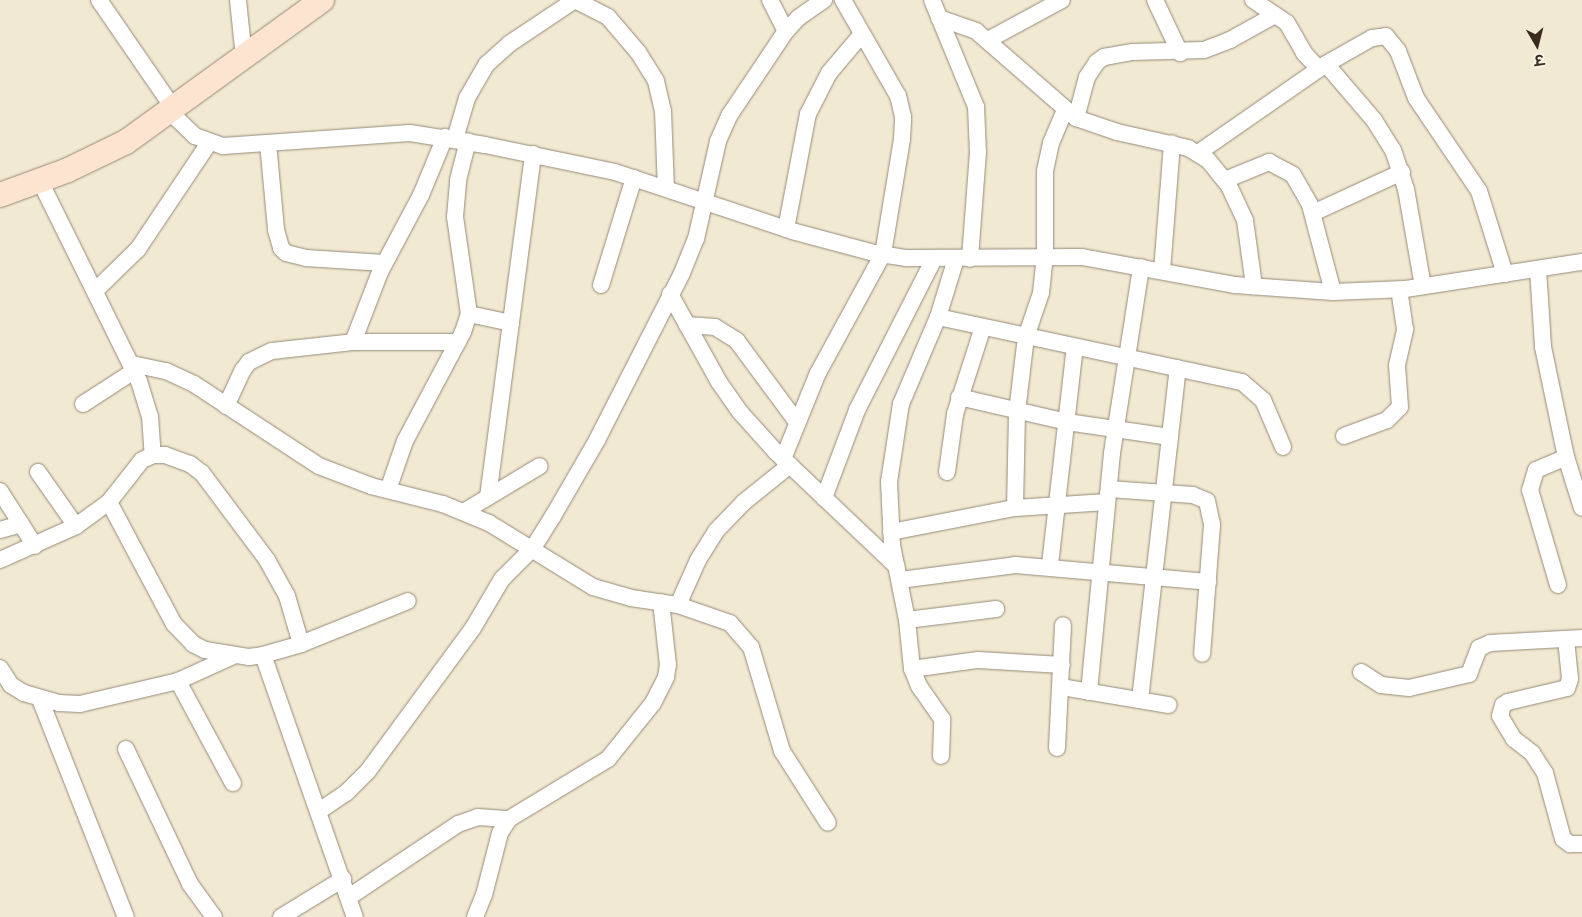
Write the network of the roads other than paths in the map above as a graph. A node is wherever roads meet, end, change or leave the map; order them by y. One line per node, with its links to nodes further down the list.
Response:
1 (99, 0): 20 (street)
2 (238, 0): 18 (street)
3 (322, 0): 18 (main road)
4 (770, 0): 14 (street)
5 (824, 0): 14 (street)
6 (843, 0): 15 (street)
7 (1062, 0): 16 (street)
8 (1154, 0): 17 (street)
9 (1253, 0): 12 (street)
10 (583, 1): 22 (street); 32 (street)
11 (934, 1): 13 (street)
12 (1275, 15): 17 (street); 19 (street)
13 (939, 18): 16 (street); 40 (street)
14 (786, 31): 34 (street)
15 (862, 34): 36 (street); 37 (street)
16 (988, 40): 21 (street)
17 (1180, 53): 21 (street)
18 (244, 58): 20 (main road)
19 (1322, 66): 26 (street); 28 (street); 46 (street)
20 (172, 111): 23 (street); 31 (main road)
21 (1071, 114): 25 (street); 38 (street)
22 (456, 139): 24 (street); 27 (street); 42 (street); 54 (street)
23 (209, 143): 24 (street); 51 (street)
24 (268, 143): 42 (street)
25 (1172, 143): 26 (street); 45 (street)
26 (1198, 153): 30 (street)
27 (533, 154): 29 (street); 56 (street)
28 (1402, 172): 35 (street); 49 (street)
29 (634, 178): 32 (street); 47 (street)
30 (1225, 180): 35 (street); 48 (street)
31 (40, 181): 33 (main road); 51 (street)
32 (666, 188): 34 (street)
33 (0, 195)
34 (704, 203): 36 (street); 53 (street)
35 (1313, 213): 52 (street)
36 (786, 229): 37 (street)
37 (883, 254): 39 (street); 70 (street)
38 (1045, 255): 40 (street); 43 (street); 59 (street)
39 (934, 259): 40 (street); 87 (street)
40 (963, 259): 55 (street)
41 (1582, 262): 44 (street)
42 (384, 263): 60 (street)
43 (1141, 267): 45 (street); 63 (street)
44 (1538, 269): 46 (street); 77 (street)
45 (1162, 271): 48 (street)
46 (1505, 274): 49 (street)
47 (601, 285)
48 (1254, 286): 52 (street)
49 (1422, 286): 50 (street)
50 (1399, 289): 52 (street); 73 (street)
51 (96, 290): 64 (street)
52 (1333, 292)
53 (670, 294): 57 (street); 98 (street)
54 (469, 314): 56 (street); 61 (street)
55 (938, 317): 58 (street); 96 (street)
56 (512, 323): 86 (street)
57 (687, 325): 70 (street); 78 (street)
58 (983, 327): 59 (street); 66 (street)
59 (1026, 337): 62 (street); 69 (street)
60 (353, 342): 61 (street); 68 (street)
61 (458, 342): 82 (street)
62 (1075, 347): 63 (street); 71 (street)
63 (1127, 357): 65 (street); 72 (street)
64 (133, 368): 67 (street); 68 (street); 76 (street)
65 (1178, 368): 74 (street); 75 (street)
66 (959, 397): 69 (street); 81 (street)
67 (83, 404)
68 (226, 406): 82 (street)
69 (1017, 412): 71 (street); 90 (street)
70 (797, 422): 78 (street)
71 (1067, 422): 72 (street); 89 (street)
72 (1116, 429): 74 (street); 85 (street)
73 (1344, 436)
74 (1170, 437): 84 (street)
75 (1282, 447)
76 (153, 455): 88 (street); 113 (street)
77 (1566, 457): 91 (street); 105 (street)
78 (787, 462): 87 (street); 108 (street)
79 (540, 466): 86 (street)
80 (38, 472): 94 (street)
81 (947, 472)
82 (388, 490): 92 (street)
83 (0, 491): 93 (street)
84 (1163, 494): 85 (street); 103 (street); 104 (street)
85 (1108, 495): 89 (street); 101 (street)
86 (488, 496): 92 (street)
87 (824, 498): 102 (street)
88 (109, 502): 94 (street); 116 (street)
89 (1057, 502): 90 (street); 100 (street)
90 (1015, 508): 96 (street)
91 (1582, 508)
92 (464, 511): 98 (street)
93 (21, 524): 95 (street); 97 (street)
94 (76, 526): 97 (street)
95 (0, 530)
96 (891, 532): 102 (street)
97 (35, 546): 99 (street)
98 (533, 548): 107 (street); 131 (street)
99 (0, 560)
100 (1050, 565): 101 (street); 102 (street)
101 (1100, 571): 103 (street); 123 (street)
102 (898, 573): 110 (street)
103 (1154, 576): 104 (street); 125 (street)
104 (1208, 582): 114 (street)
105 (1558, 584)
106 (408, 601): 113 (street)
107 (661, 602): 108 (street); 132 (street)
108 (678, 605): 133 (street)
109 (996, 609): 110 (street)
110 (907, 620): 119 (street)
111 (1063, 625): 117 (street)
112 (1574, 639): 120 (street); 134 (street)
113 (300, 644): 115 (street)
114 (1202, 654)
115 (263, 655): 116 (street); 131 (street)
116 (233, 656): 121 (street)
117 (1062, 665): 119 (street); 122 (street)
118 (0, 668): 124 (street)
119 (912, 668): 129 (street)
120 (1361, 672)
121 (178, 681): 124 (street); 130 (street)
122 (1061, 687): 123 (street); 127 (street)
123 (1090, 692): 125 (street)
124 (40, 699): 138 (street)
125 (1140, 700): 126 (street)
126 (1168, 705)
127 (1057, 748)
128 (126, 749): 139 (street)
129 (941, 756)
130 (233, 783)
131 (319, 810): 135 (street)
132 (509, 819): 136 (street); 137 (street)
133 (828, 823)
134 (1582, 844)
135 (343, 879): 136 (street); 140 (street)
136 (349, 897): 141 (street)
137 (480, 915)
138 (126, 917)
139 (214, 917)
140 (281, 917)
141 (355, 917)

